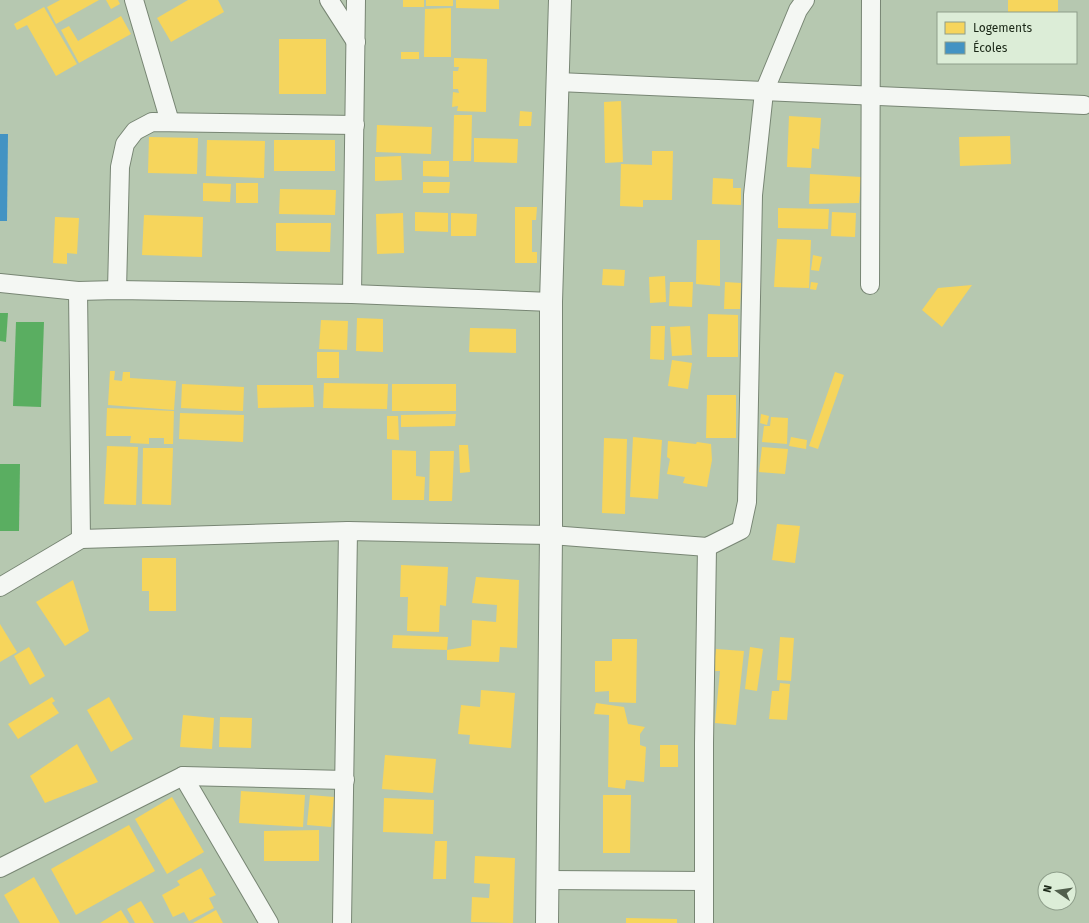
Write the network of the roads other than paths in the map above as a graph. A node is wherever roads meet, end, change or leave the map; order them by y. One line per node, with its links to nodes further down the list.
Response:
1 (134, 0): 12 (street)
2 (329, 0): 7 (street)
3 (356, 0): 7 (street)
4 (560, 0): 8 (street)
5 (805, 0): 9 (street)
6 (871, 0): 10 (street)
7 (356, 42): 13 (street)
8 (558, 82): 9 (street); 19 (street)
9 (764, 92): 10 (street); 23 (street)
10 (871, 96): 11 (street); 15 (street)
11 (1084, 105)
12 (170, 122): 13 (street); 17 (street)
13 (355, 125): 18 (street)
14 (0, 283): 16 (street)
15 (870, 285)
16 (78, 290): 17 (street); 22 (street)
17 (117, 290): 18 (street)
18 (352, 294): 19 (street)
19 (551, 302): 21 (street)
20 (348, 531): 21 (street); 22 (street); 26 (street)
21 (551, 535): 23 (street); 28 (street)
22 (80, 539): 24 (street)
23 (707, 548): 29 (street)
24 (0, 587)
25 (183, 776): 26 (street); 27 (street); 30 (street)
26 (345, 780): 31 (street)
27 (0, 868)
28 (548, 880): 29 (street); 32 (street)
29 (704, 881): 33 (street)
30 (269, 923)
31 (342, 923)
32 (547, 923)
33 (704, 923)

